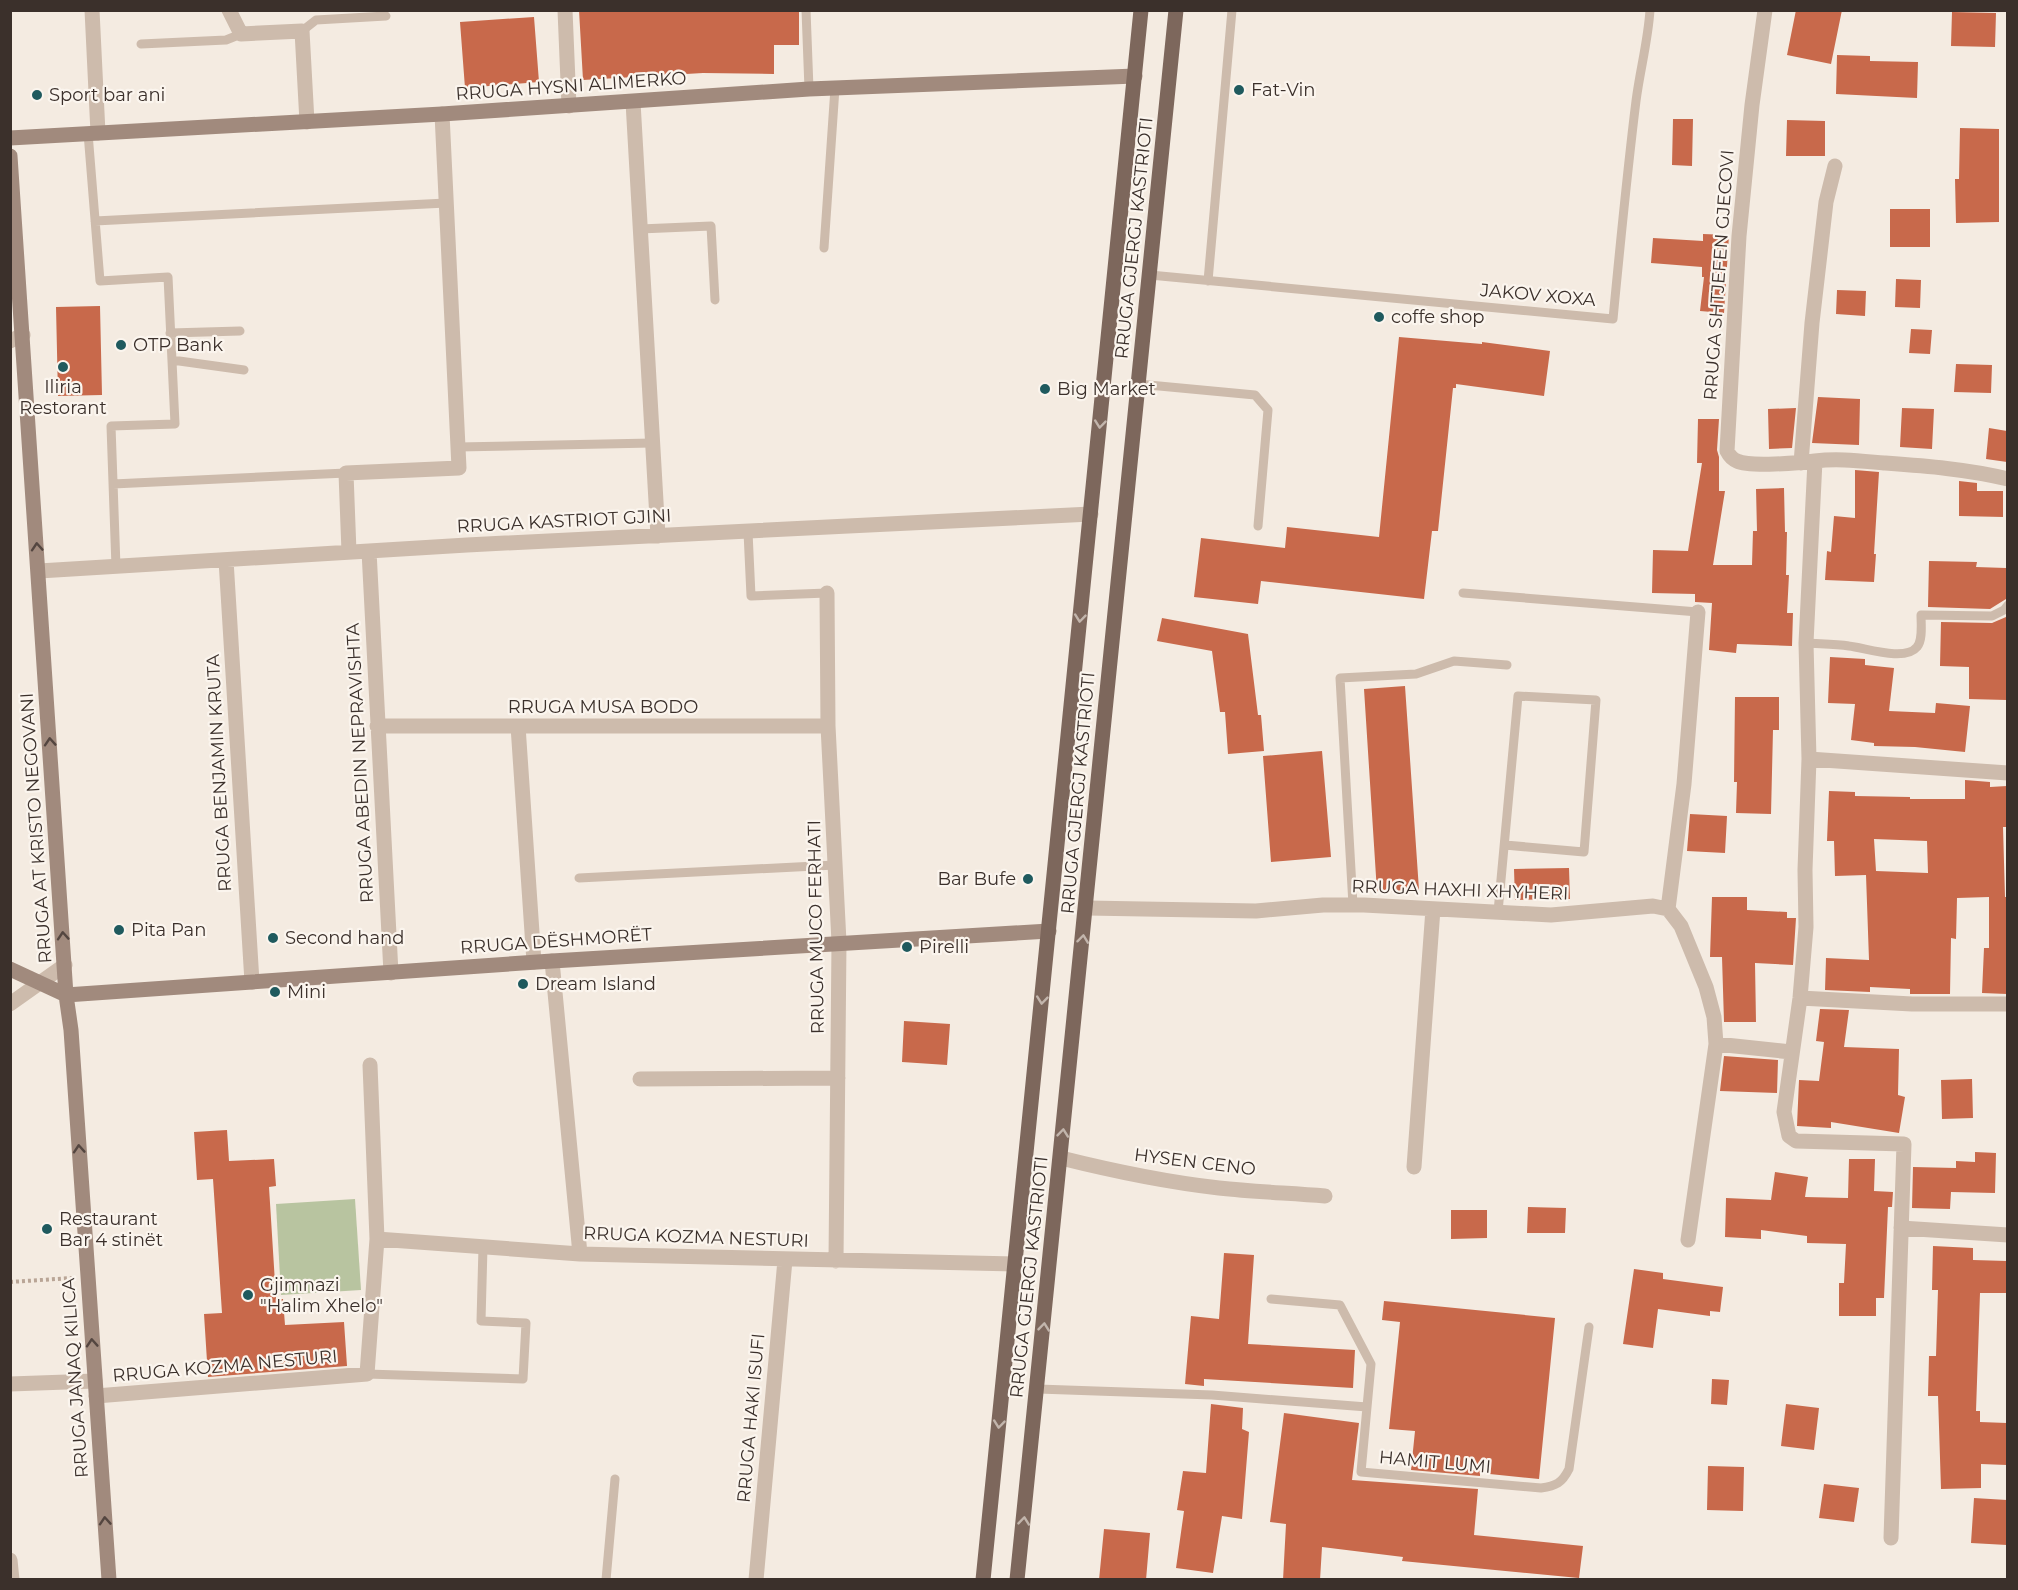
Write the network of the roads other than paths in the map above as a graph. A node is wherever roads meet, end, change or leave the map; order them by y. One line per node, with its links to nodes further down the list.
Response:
1 (92, 10): 21 (street)
2 (229, 10): 12 (street)
3 (565, 10): 18 (street)
4 (806, 10): 16 (lane)
5 (1141, 10): 14 (main road, RRUGA GJERGJ KASTRIOTI)
6 (1176, 10): 29 (main road, RRUGA GJERGJ KASTRIOTI)
7 (1232, 10): 30 (lane)
8 (1650, 10): 30 (lane, JAKOV XOXA)
9 (1765, 10): 40 (street, RRUGA SHTJEFEN GJECOVI)
10 (386, 16): 11 (lane)
11 (302, 31): 12 (street); 20 (street)
12 (241, 34): 13 (lane)
13 (141, 44)
14 (1135, 76): 15 (main road, RRUGA HYSNI ALIMERKO); 44 (main road, RRUGA GJERGJ KASTRIOTI, one-way to 44)
15 (835, 88): 16 (main road, RRUGA HYSNI ALIMERKO); 28 (lane)
16 (809, 89): 17 (main road, RRUGA HYSNI ALIMERKO)
17 (633, 102): 18 (main road, RRUGA HYSNI ALIMERKO); 27 (street)
18 (569, 106): 19 (main road, RRUGA HYSNI ALIMERKO)
19 (442, 114): 20 (main road, RRUGA HYSNI ALIMERKO); 25 (street)
20 (307, 122): 21 (main road, RRUGA HYSNI ALIMERKO)
21 (93, 133): 22 (main road, RRUGA HYSNI ALIMERKO); 26 (lane)
22 (10, 138)
23 (10, 156): 34 (main road, RRUGA AT KRISTO NEGOVANI)
24 (1835, 166): 40 (street)
25 (446, 203): 26 (lane); 39 (street)
26 (95, 221): 33 (lane)
27 (640, 229): 31 (lane); 38 (street)
28 (824, 248)
29 (1150, 275): 30 (lane, JAKOV XOXA); 37 (main road, RRUGA GJERGJ KASTRIOTI)
30 (1208, 281)
31 (715, 300)
32 (240, 332): 33 (lane)
33 (171, 333): 35 (lane)
34 (17, 338): 52 (main road, RRUGA AT KRISTO NEGOVANI, one-way to 34)
35 (172, 360): 36 (lane); 43 (lane)
36 (244, 370)
37 (1138, 384): 45 (lane); 68 (main road, RRUGA GJERGJ KASTRIOTI)
38 (652, 443): 39 (lane); 47 (street)
39 (458, 447): 41 (street)
40 (1808, 462): 42 (street); 57 (street)
41 (346, 473): 43 (lane); 49 (street)
42 (2007, 480)
43 (113, 484): 51 (lane)
44 (1091, 514): 46 (street, RRUGA KASTRIOT GJINI); 72 (main road, RRUGA GJERGJ KASTRIOTI, one-way to 72)
45 (1258, 526)
46 (748, 532): 47 (street, RRUGA KASTRIOT GJINI); 53 (lane)
47 (658, 536): 48 (street, RRUGA KASTRIOT GJINI)
48 (369, 551): 49 (street, RRUGA KASTRIOT GJINI); 59 (street, RRUGA ABEDIN NEPRAVISHTA)
49 (349, 552): 50 (street, RRUGA KASTRIOT GJINI)
50 (226, 560): 51 (street, RRUGA KASTRIOT GJINI); 80 (street, RRUGA BENJAMIN KRUTA)
51 (116, 567): 52 (street, RRUGA KASTRIOT GJINI)
52 (39, 571): 76 (main road, RRUGA AT KRISTO NEGOVANI, one-way to 52)
53 (827, 593): 61 (street, RRUGA MUCO FERHATI)
54 (1463, 593): 56 (lane)
55 (2007, 605): 57 (lane)
56 (1698, 612): 70 (street)
57 (1806, 643): 62 (street)
58 (1507, 665): 67 (lane)
59 (377, 726): 60 (street, RRUGA MUSA BODO); 78 (street, RRUGA ABEDIN NEPRAVISHTA)
60 (518, 726): 61 (street, RRUGA MUSA BODO); 75 (street)
61 (828, 726): 65 (street, RRUGA MUCO FERHATI)
62 (1809, 759): 63 (street); 82 (street)
63 (2007, 773)
64 (1505, 845): 64 (lane); 71 (lane)
65 (835, 865): 66 (lane); 73 (street, RRUGA MUCO FERHATI)
66 (579, 878)
67 (1353, 905): 68 (street, RRUGA HAXHI XHYHERI); 69 (street, RRUGA HAXHI XHYHERI)
68 (1087, 908): 90 (main road, RRUGA GJERGJ KASTRIOTI, one-way to 68)
69 (1433, 909): 71 (street, RRUGA HAXHI XHYHERI); 91 (street)
70 (1668, 909): 71 (street, RRUGA HAXHI XHYHERI); 85 (street)
71 (1498, 912)
72 (1049, 931): 73 (main road, RRUGA DËSHMORËT); 101 (main road, RRUGA GJERGJ KASTRIOTI, one-way to 101)
73 (839, 942): 74 (main road, RRUGA DËSHMORËT); 88 (street, RRUGA MUCO FERHATI)
74 (552, 961): 75 (main road, RRUGA DËSHMORËT); 98 (street)
75 (534, 962): 78 (main road, RRUGA DËSHMORËT)
76 (64, 965): 79 (street); 81 (main road, RRUGA AT KRISTO NEGOVANI)
77 (10, 969): 79 (main road)
78 (391, 973): 80 (main road, RRUGA DËSHMORËT)
79 (39, 982): 81 (main road); 83 (street)
80 (252, 982): 81 (main road, RRUGA DËSHMORËT)
81 (66, 995): 106 (main road, RRUGA JANAQ KILICA, one-way to 81)
82 (1800, 998): 84 (street); 86 (street)
83 (10, 1004)
84 (2007, 1004)
85 (1716, 1044): 86 (street); 96 (street)
86 (1791, 1052): 93 (street)
87 (370, 1065): 95 (street)
88 (838, 1078): 89 (street); 100 (street, RRUGA MUCO FERHATI)
89 (640, 1079)
90 (1061, 1158): 92 (street, HYSEN CENO); 107 (main road, RRUGA GJERGJ KASTRIOTI, one-way to 90)
91 (1414, 1167)
92 (1325, 1196)
93 (1901, 1228): 94 (street); 110 (street)
94 (2007, 1235)
95 (377, 1239): 97 (street, RRUGA KOZMA NESTURI); 104 (street)
96 (1688, 1240)
97 (483, 1247): 98 (street, RRUGA KOZMA NESTURI); 104 (lane)
98 (580, 1254): 99 (street, RRUGA KOZMA NESTURI)
99 (785, 1260): 100 (street, RRUGA KOZMA NESTURI); 115 (street, RRUGA HAKI ISUFI)
100 (836, 1261): 101 (street, RRUGA KOZMA NESTURI)
101 (1015, 1264): 116 (main road, RRUGA GJERGJ KASTRIOTI, one-way to 116)
102 (1271, 1299): 108 (lane)
103 (1589, 1327): 108 (lane, HAMIT LUMI)
104 (367, 1374): 106 (street, RRUGA KOZMA NESTURI)
105 (10, 1384): 106 (street, RRUGA KOZMA NESTURI)
106 (95, 1388): 113 (main road, RRUGA JANAQ KILICA, one-way to 106)
107 (1038, 1389): 108 (lane); 117 (main road, RRUGA GJERGJ KASTRIOTI, one-way to 107)
108 (1367, 1407)
109 (615, 1479): 114 (lane)
110 (1891, 1538)
111 (10, 1560): 112 (street)
112 (12, 1580)
113 (109, 1580)
114 (606, 1580)
115 (756, 1580)
116 (983, 1580)
117 (1017, 1580)

